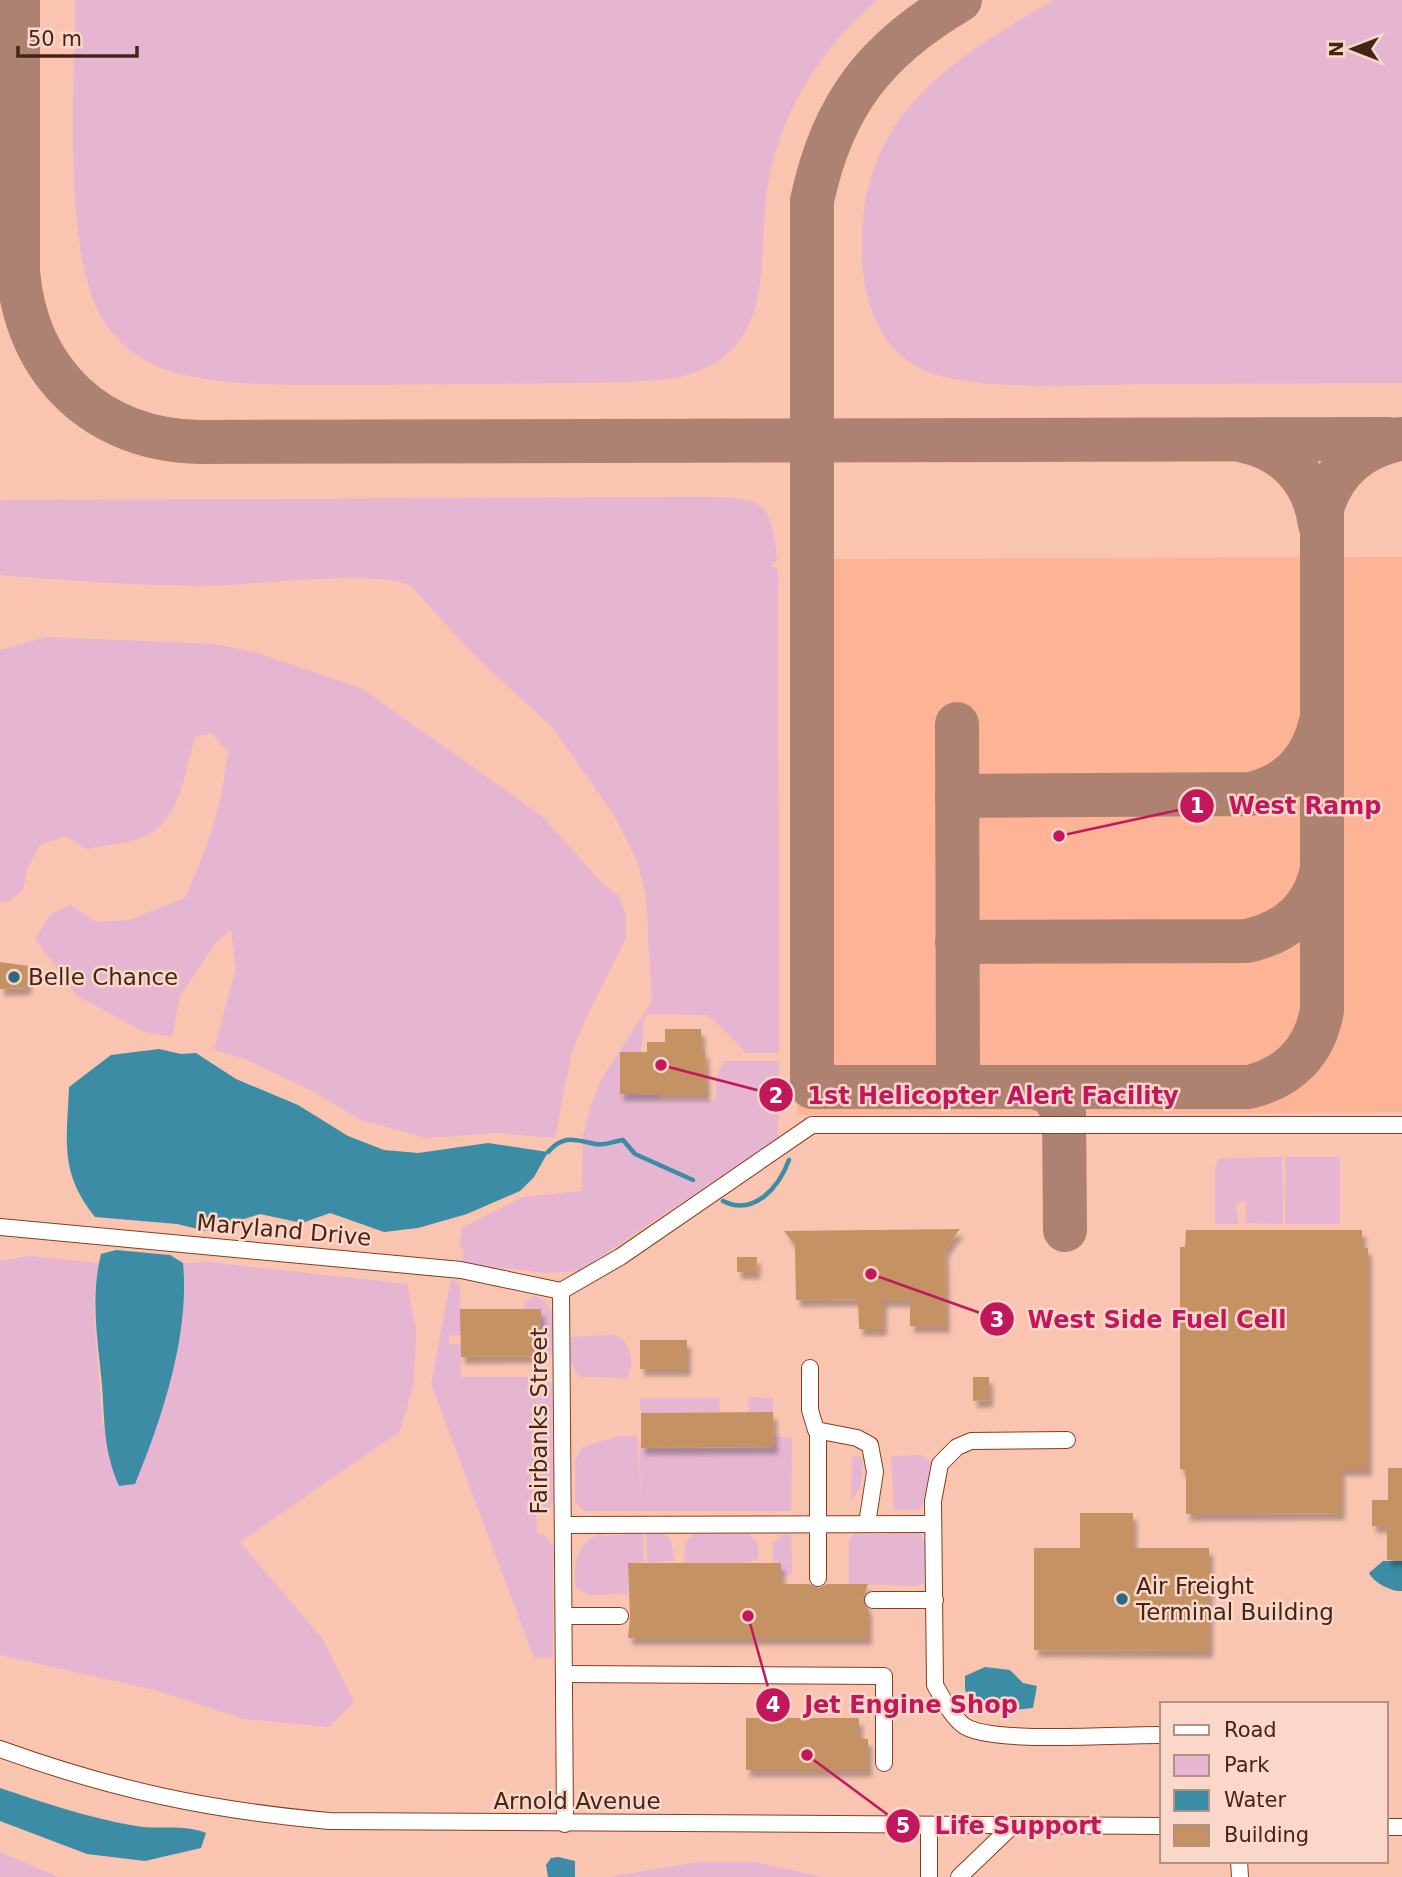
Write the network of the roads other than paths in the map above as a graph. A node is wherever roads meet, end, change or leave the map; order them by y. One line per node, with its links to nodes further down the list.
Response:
1 (1402, 1125): 3 (street)
2 (0, 1227): 3 (street, Maryland Drive)
3 (561, 1291): 9 (street, Fairbanks Street)
4 (810, 1368): 5 (street)
5 (818, 1432): 7 (street); 10 (street)
6 (1067, 1440): 8 (street)
7 (867, 1524): 8 (street); 10 (street)
8 (933, 1524): 13 (street)
9 (563, 1525): 10 (street); 14 (street, Fairbanks Street)
10 (818, 1525): 11 (street)
11 (818, 1578)
12 (873, 1600): 13 (street)
13 (935, 1600): 17 (street)
14 (565, 1616): 15 (street); 16 (street, Fairbanks Street)
15 (620, 1616)
16 (565, 1674): 19 (street); 20 (street, Fairbanks Street)
17 (1160, 1735)
18 (0, 1749): 20 (street, Arnold Avenue)
19 (884, 1763)
20 (565, 1824): 21 (street, Arnold Avenue)
21 (929, 1826): 22 (street, Arnold Avenue); 24 (street)
22 (1012, 1826): 23 (street, Arnold Avenue); 25 (street)
23 (1160, 1826)
24 (929, 1877)
25 (960, 1877)

